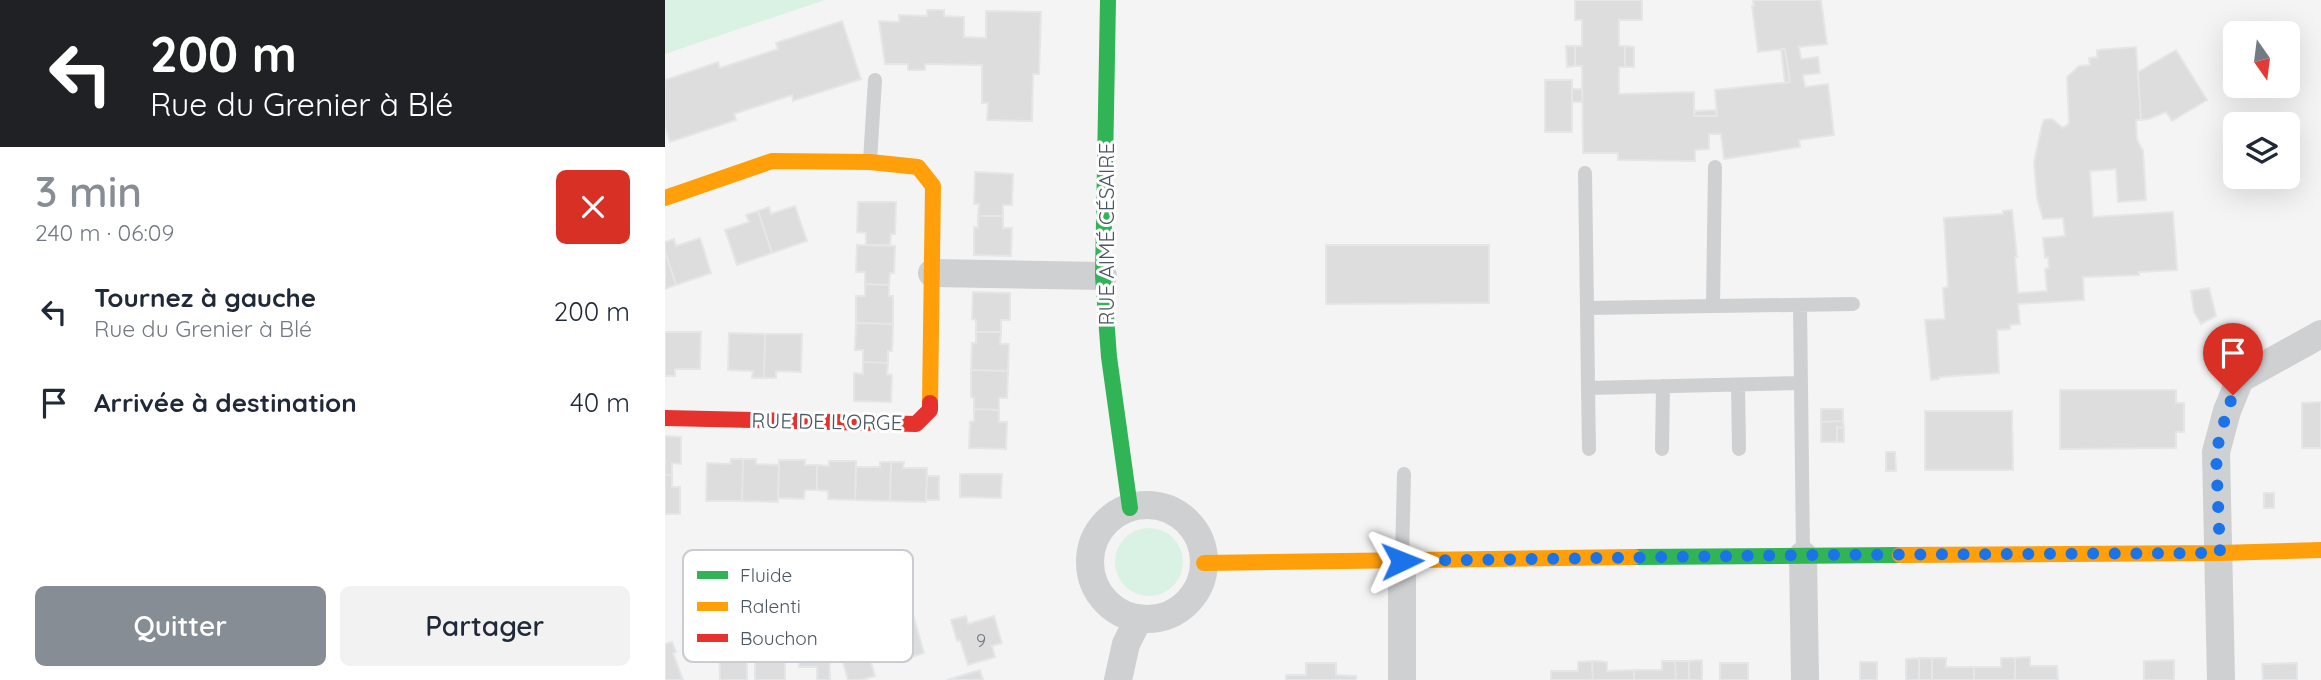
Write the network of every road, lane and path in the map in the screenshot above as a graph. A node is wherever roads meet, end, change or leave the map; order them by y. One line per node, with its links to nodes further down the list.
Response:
1 (1108, 0): 8 (street, RUE AIMÉ CÉSAIRE)
2 (875, 80): 3 (lane)
3 (870, 162): 6 (street, RUE DE L'ORGE); 7 (street, RUE DE L'ORGE)
4 (1715, 167): 11 (lane)
5 (1585, 173): 12 (lane)
6 (665, 198)
7 (932, 273): 8 (street); 18 (street, RUE DE L'ORGE)
8 (1103, 276): 23 (street, RUE AIMÉ CÉSAIRE)
9 (1853, 304): 10 (lane)
10 (1800, 305): 11 (lane); 14 (lane)
11 (1713, 306): 12 (lane)
12 (1587, 308): 17 (lane)
13 (2321, 334): 25 (street)
14 (1801, 383): 15 (lane); 26 (lane)
15 (1738, 385): 16 (lane); 21 (lane)
16 (1663, 386): 17 (lane); 20 (lane)
17 (1588, 388): 19 (lane)
18 (665, 418)
19 (1589, 449)
20 (1662, 449)
21 (1738, 449)
22 (1404, 474): 27 (lane)
23 (1130, 508): 28 (street); 29 (street)
24 (2321, 550): 25 (street)
25 (2220, 553): 26 (street); 33 (street)
26 (1803, 555): 27 (street); 32 (street)
27 (1402, 561): 28 (street); 31 (street)
28 (1204, 563): 29 (street)
29 (1139, 618): 30 (street)
30 (1118, 680)
31 (1402, 680)
32 (1805, 680)
33 (2221, 680)

